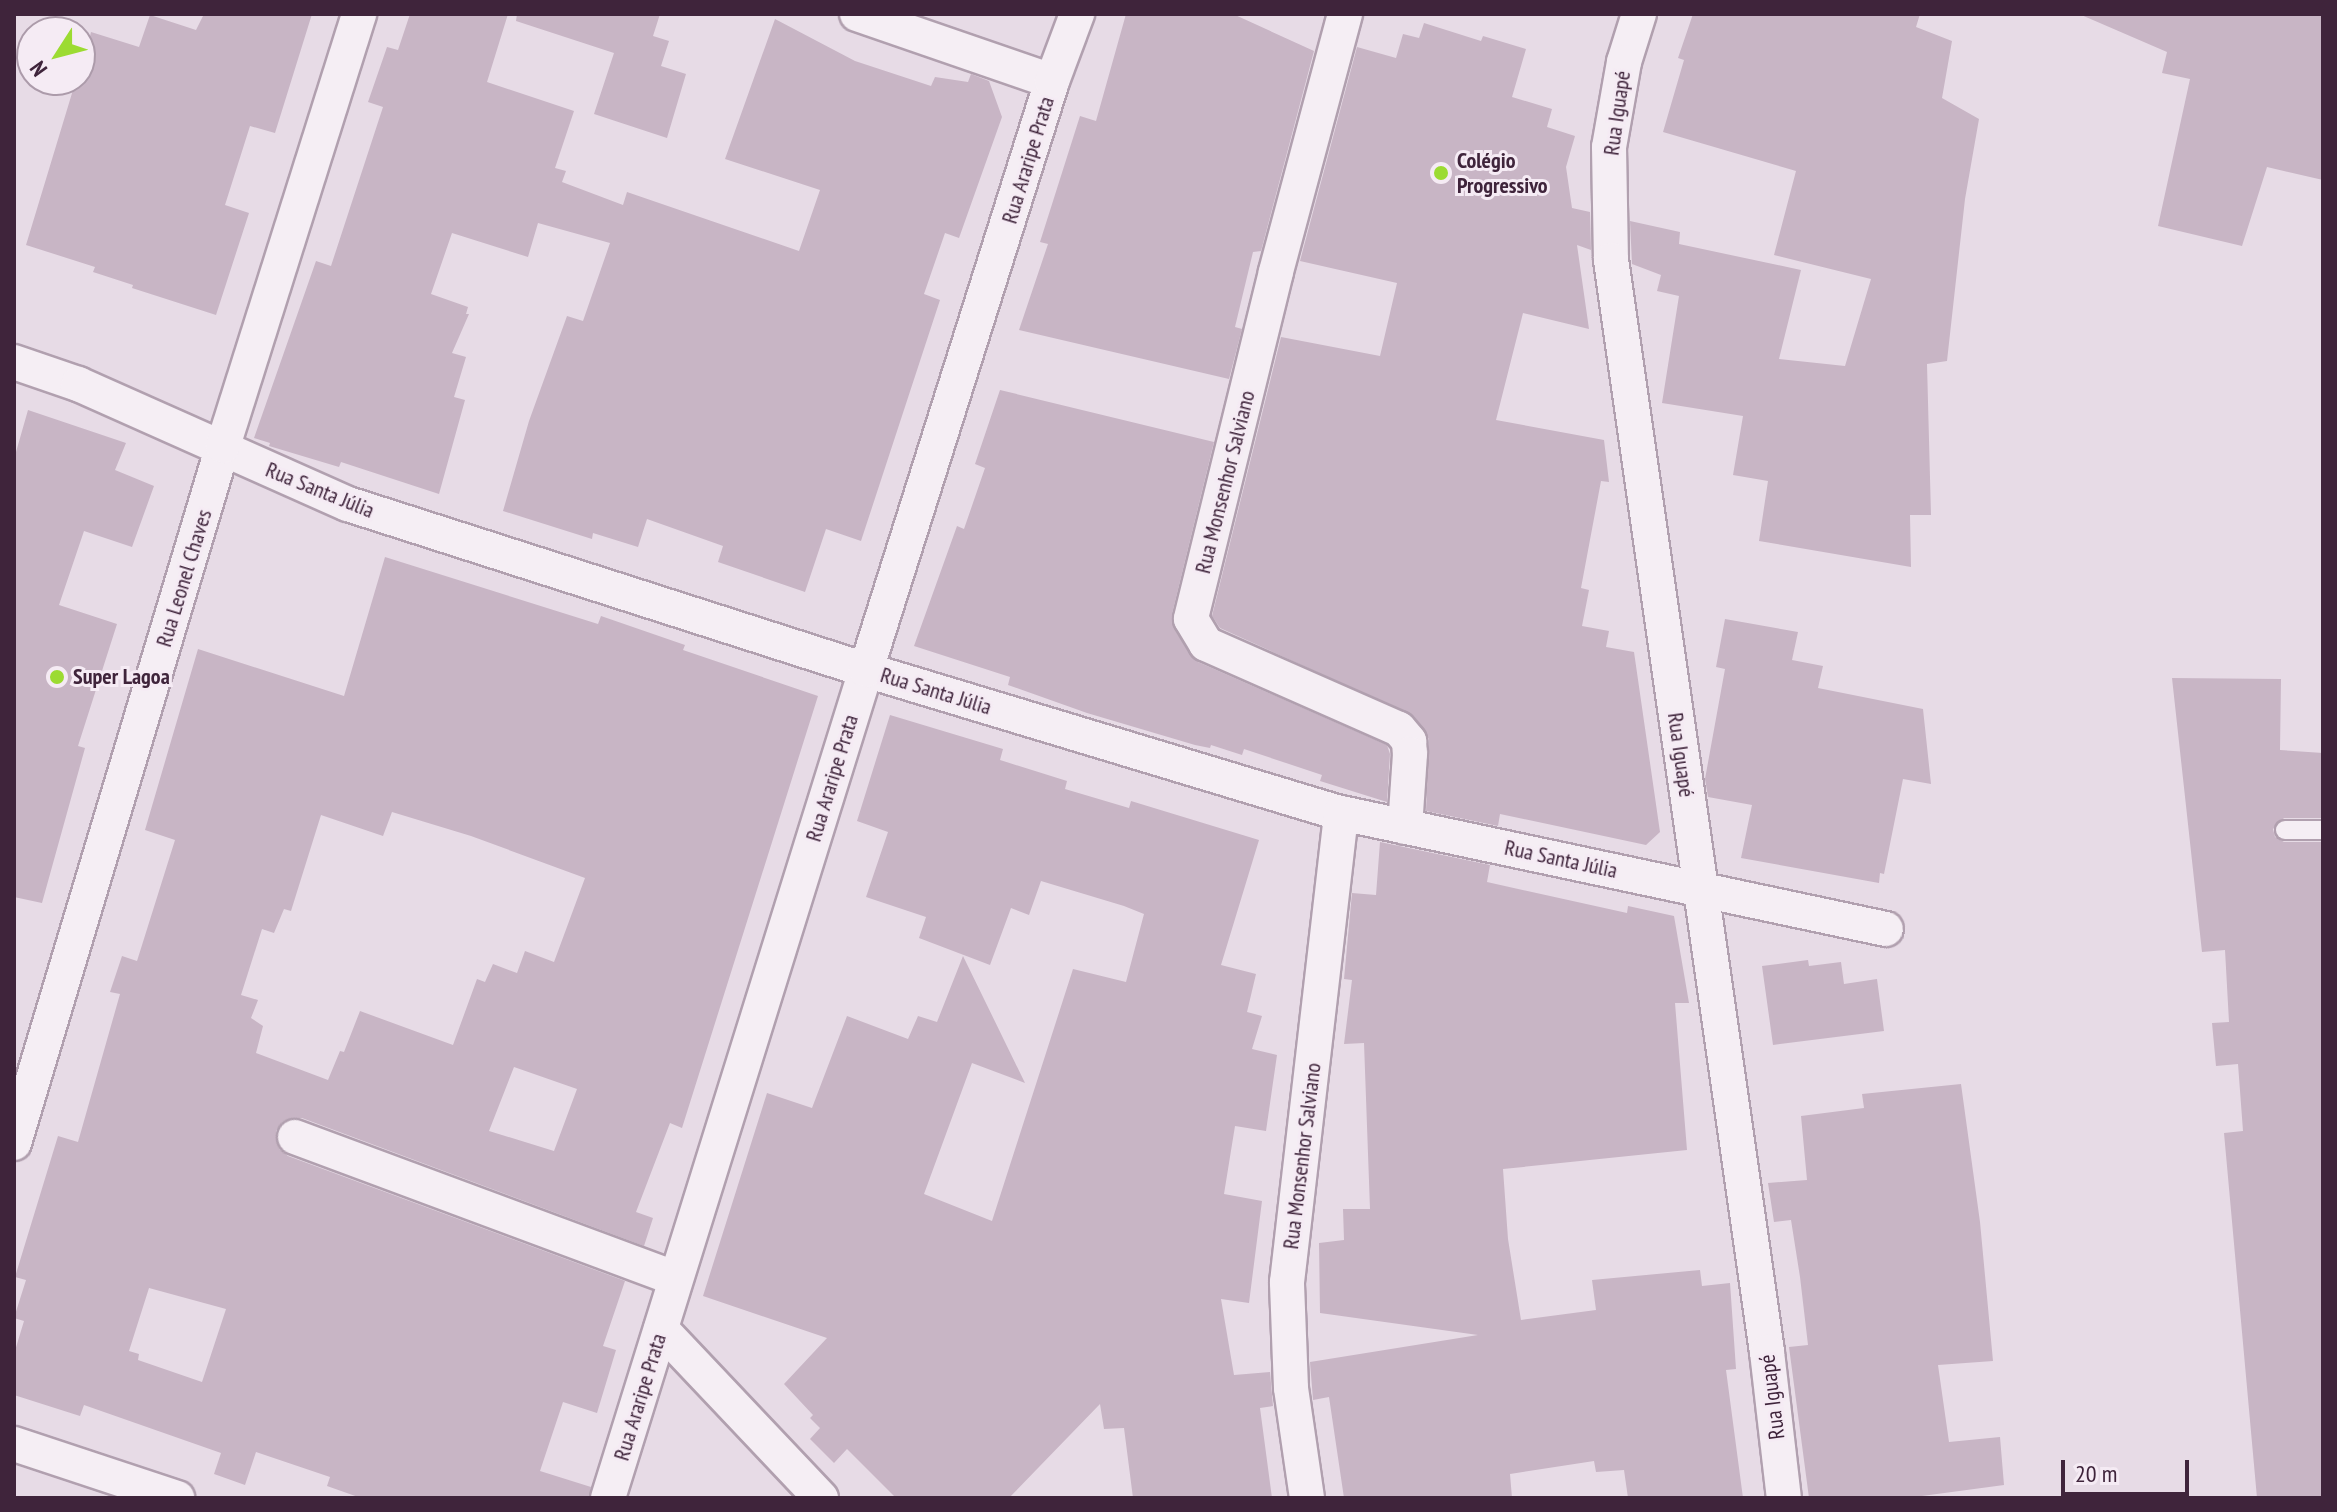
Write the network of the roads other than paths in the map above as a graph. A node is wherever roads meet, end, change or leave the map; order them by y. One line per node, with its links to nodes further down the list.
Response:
1 (359, 14): 8 (street, Rua Leonel Chaves)
2 (857, 14): 6 (street)
3 (1077, 14): 6 (street, Rua Araripe Prata)
4 (1345, 14): 11 (street, Rua Monsenhor Salviano)
5 (1639, 14): 14 (street, Rua Iguapé)
6 (1052, 81): 9 (street, Rua Araripe Prata)
7 (14, 362): 8 (street, Rua Santa Júlia)
8 (223, 446): 9 (street, Rua Santa Júlia); 17 (street, Rua Leonel Chaves)
9 (866, 670): 10 (street, Rua Santa Júlia); 18 (street, Rua Araripe Prata)
10 (1341, 813): 11 (street, Rua Santa Júlia); 24 (street, Rua Monsenhor Salviano)
11 (1405, 827): 14 (street, Rua Santa Júlia)
12 (2285, 830): 13 (lane)
13 (2323, 830)
14 (1700, 888): 15 (street, Rua Santa Júlia); 25 (street, Rua Iguapé)
15 (1886, 929)
16 (295, 1137): 18 (street)
17 (14, 1143)
18 (674, 1278): 19 (street, Rua Araripe Prata)
19 (661, 1329): 22 (street, Rua Araripe Prata); 23 (street)
20 (14, 1444): 21 (street)
21 (177, 1498)
22 (608, 1498)
23 (821, 1498)
24 (1307, 1498)
25 (1784, 1498)

